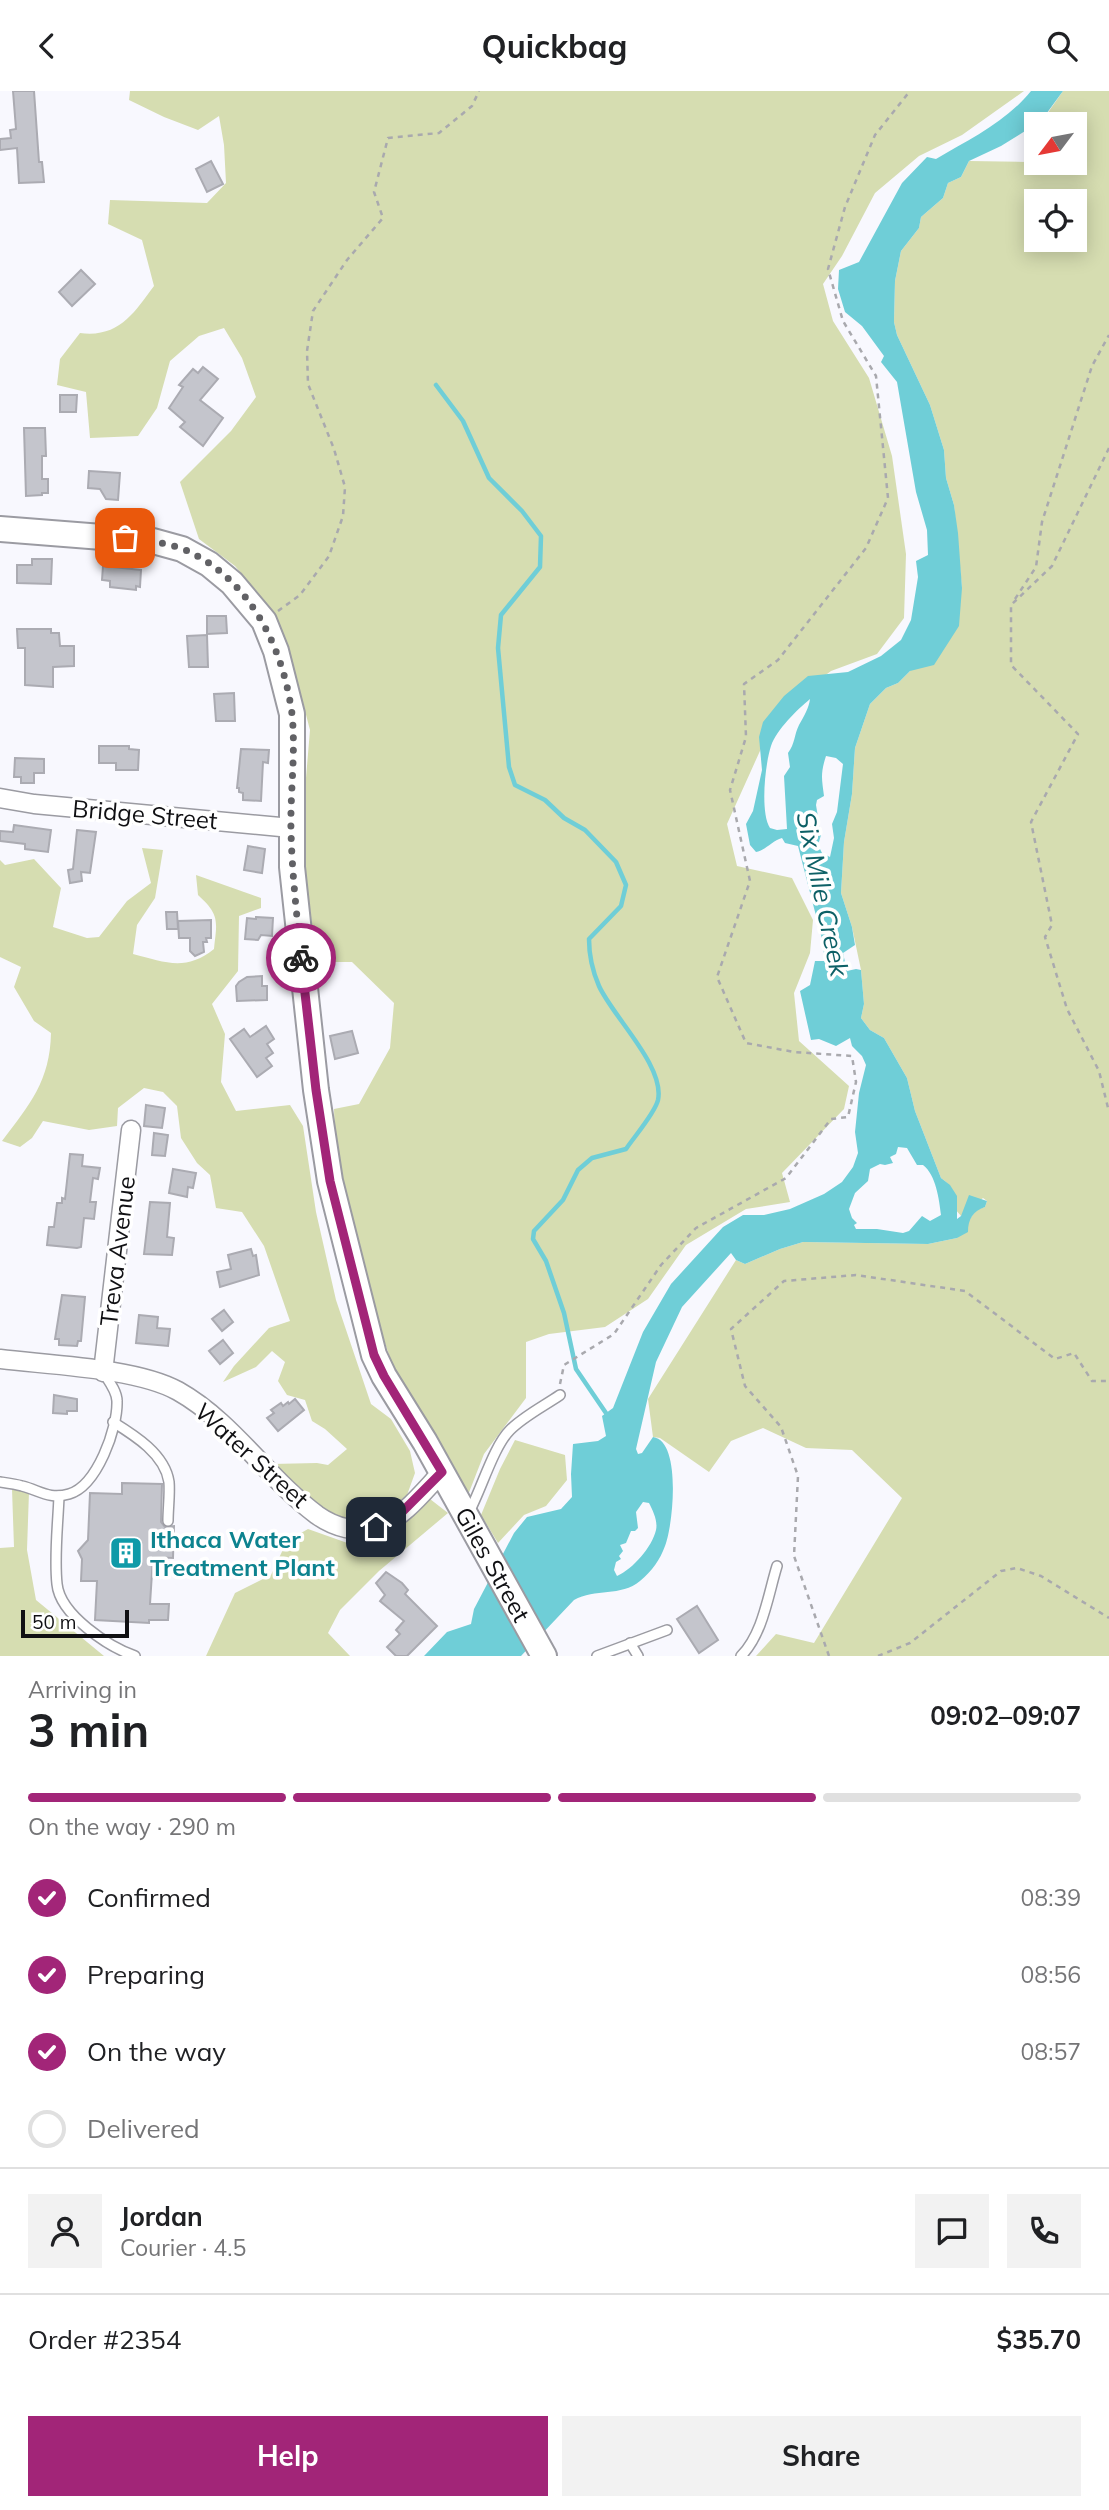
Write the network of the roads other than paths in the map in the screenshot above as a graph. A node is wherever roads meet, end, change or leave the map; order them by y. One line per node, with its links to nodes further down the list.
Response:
1 (0, 529): 3 (street, Giles Street)
2 (0, 798): 3 (street, Bridge Street)
3 (291, 828): 9 (street, Giles Street)
4 (131, 1130): 6 (street, Treva Avenue)
5 (0, 1359): 6 (street, Water Street)
6 (103, 1371): 8 (lane); 9 (street, Water Street)
7 (560, 1395): 13 (lane)
8 (113, 1422): 11 (lane); 12 (lane)
9 (442, 1472): 13 (street, Giles Street)
10 (0, 1482): 11 (lane)
11 (59, 1496): 17 (lane)
12 (168, 1521)
13 (474, 1526): 18 (street, Giles Street)
14 (777, 1566): 21 (lane)
15 (667, 1630): 16 (lane)
16 (630, 1643): 19 (lane); 20 (lane)
17 (135, 1656)
18 (544, 1656)
19 (597, 1656)
20 (638, 1656)
21 (741, 1656)

